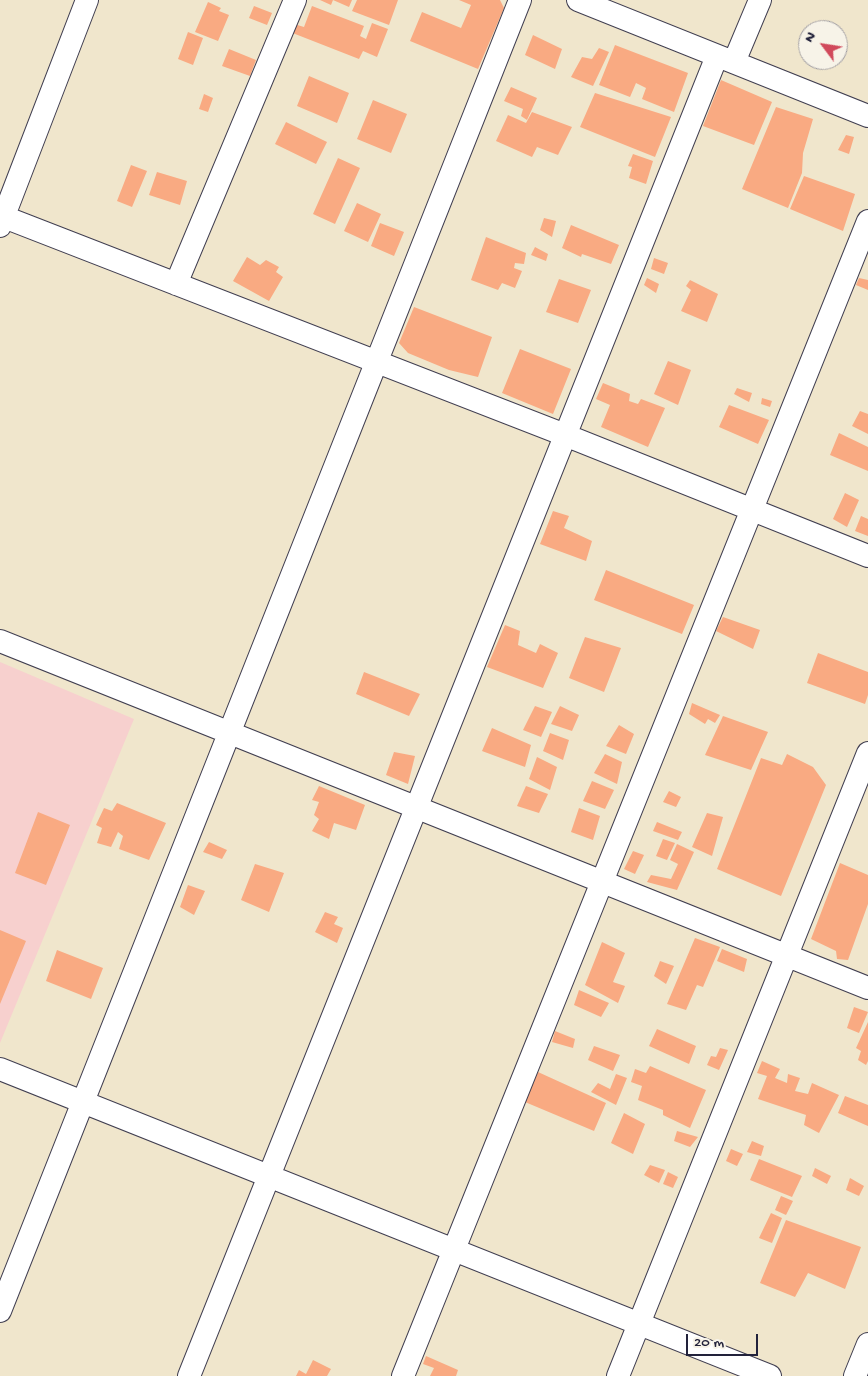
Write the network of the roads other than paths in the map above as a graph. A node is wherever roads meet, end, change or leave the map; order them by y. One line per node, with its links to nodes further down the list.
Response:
1 (87, 0): 9 (street)
2 (295, 0): 10 (street)
3 (520, 0): 11 (street)
4 (578, 0): 6 (street)
5 (760, 0): 6 (street)
6 (726, 59): 7 (street); 12 (street)
7 (868, 116)
8 (868, 221): 13 (street)
9 (2, 222): 10 (street)
10 (176, 284): 11 (street)
11 (377, 361): 12 (street); 16 (street)
12 (565, 435): 13 (street); 18 (street)
13 (752, 510): 14 (street); 19 (street)
14 (868, 556)
15 (0, 641): 16 (street)
16 (229, 733): 18 (street); 23 (street)
17 (868, 753): 20 (street)
18 (416, 807): 19 (street); 24 (street)
19 (602, 882): 20 (street); 25 (street)
20 (787, 956): 21 (street); 27 (street)
21 (868, 988)
22 (0, 1069): 23 (street)
23 (83, 1101): 24 (street); 26 (street)
24 (269, 1175): 25 (street); 29 (street)
25 (454, 1250): 27 (street); 30 (street)
26 (2, 1298)
27 (639, 1324): 31 (street); 32 (street)
28 (868, 1344): 33 (street)
29 (188, 1376)
30 (403, 1376)
31 (618, 1376)
32 (770, 1376)
33 (855, 1376)

